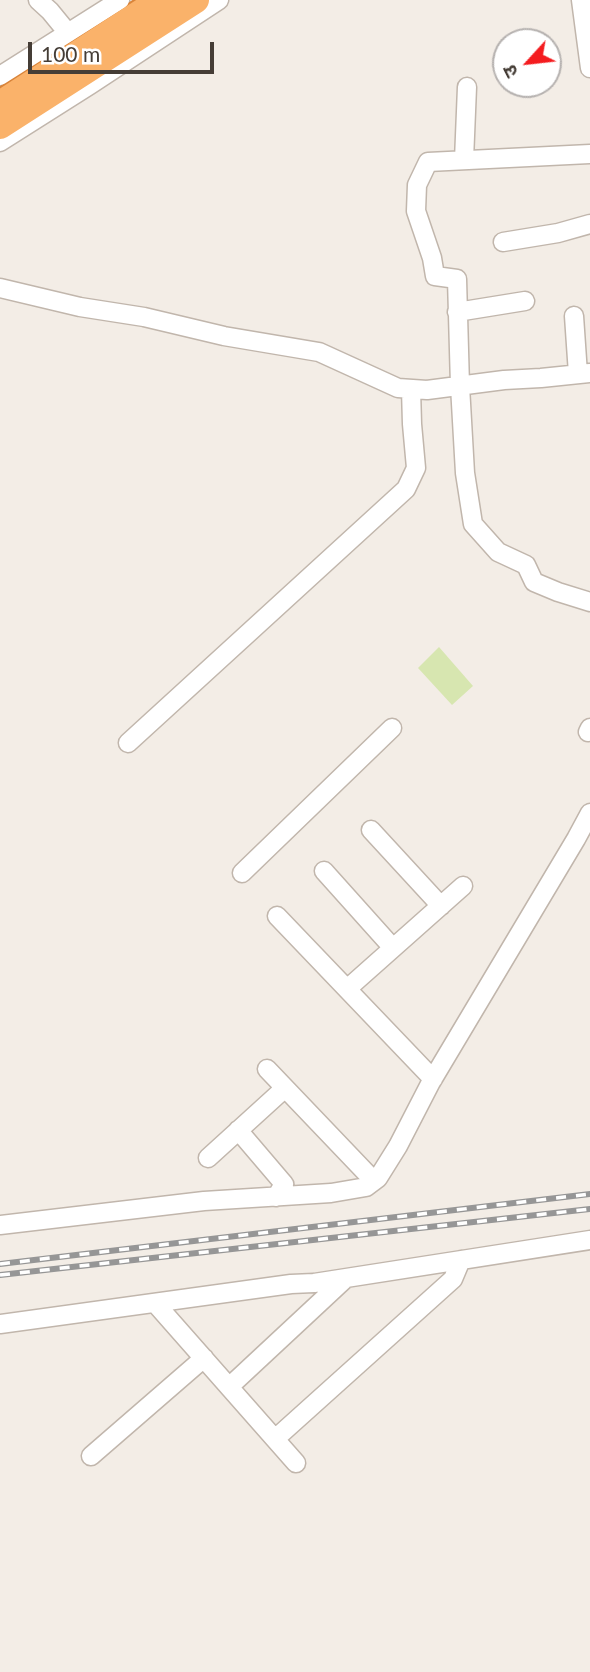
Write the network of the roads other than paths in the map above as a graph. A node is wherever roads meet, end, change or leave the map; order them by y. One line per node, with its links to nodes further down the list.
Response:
1 (37, 0): 7 (street)
2 (120, 0): 7 (street)
3 (160, 0): 11 (highway)
4 (196, 0): 12 (highway)
5 (219, 0): 13 (street)
6 (585, 5): 8 (street)
7 (68, 33): 9 (street)
8 (590, 68)
9 (0, 76)
10 (467, 86): 15 (street)
11 (0, 103)
12 (0, 126)
13 (0, 142)
14 (590, 154): 15 (street)
15 (464, 160): 20 (street)
16 (590, 223): 17 (street)
17 (503, 242)
18 (0, 288): 24 (street)
19 (525, 301): 20 (street)
20 (457, 312): 23 (street)
21 (574, 316): 22 (street)
22 (586, 376): 23 (street)
23 (460, 386): 24 (street); 25 (street)
24 (411, 389): 27 (street)
25 (590, 602)
26 (392, 728): 31 (street)
27 (128, 743)
28 (590, 813): 38 (street)
29 (371, 830): 33 (street)
30 (324, 871): 35 (street)
31 (242, 873)
32 (463, 886): 33 (street)
33 (441, 906): 35 (street)
34 (277, 916): 36 (street)
35 (393, 948): 36 (street)
36 (347, 989): 38 (street)
37 (267, 1069): 39 (street)
38 (433, 1079): 42 (street)
39 (285, 1088): 40 (street); 42 (street)
40 (238, 1130): 41 (street); 43 (street)
41 (208, 1158)
42 (374, 1181): 43 (street)
43 (276, 1197): 44 (street)
44 (0, 1225)
45 (590, 1240): 46 (street)
46 (461, 1261): 47 (street); 52 (street)
47 (345, 1279): 48 (street); 51 (street)
48 (155, 1303): 49 (street); 50 (street)
49 (0, 1324)
50 (204, 1358): 51 (street); 53 (street)
51 (229, 1387): 52 (street)
52 (275, 1439): 54 (street)
53 (91, 1456)
54 (296, 1463)

